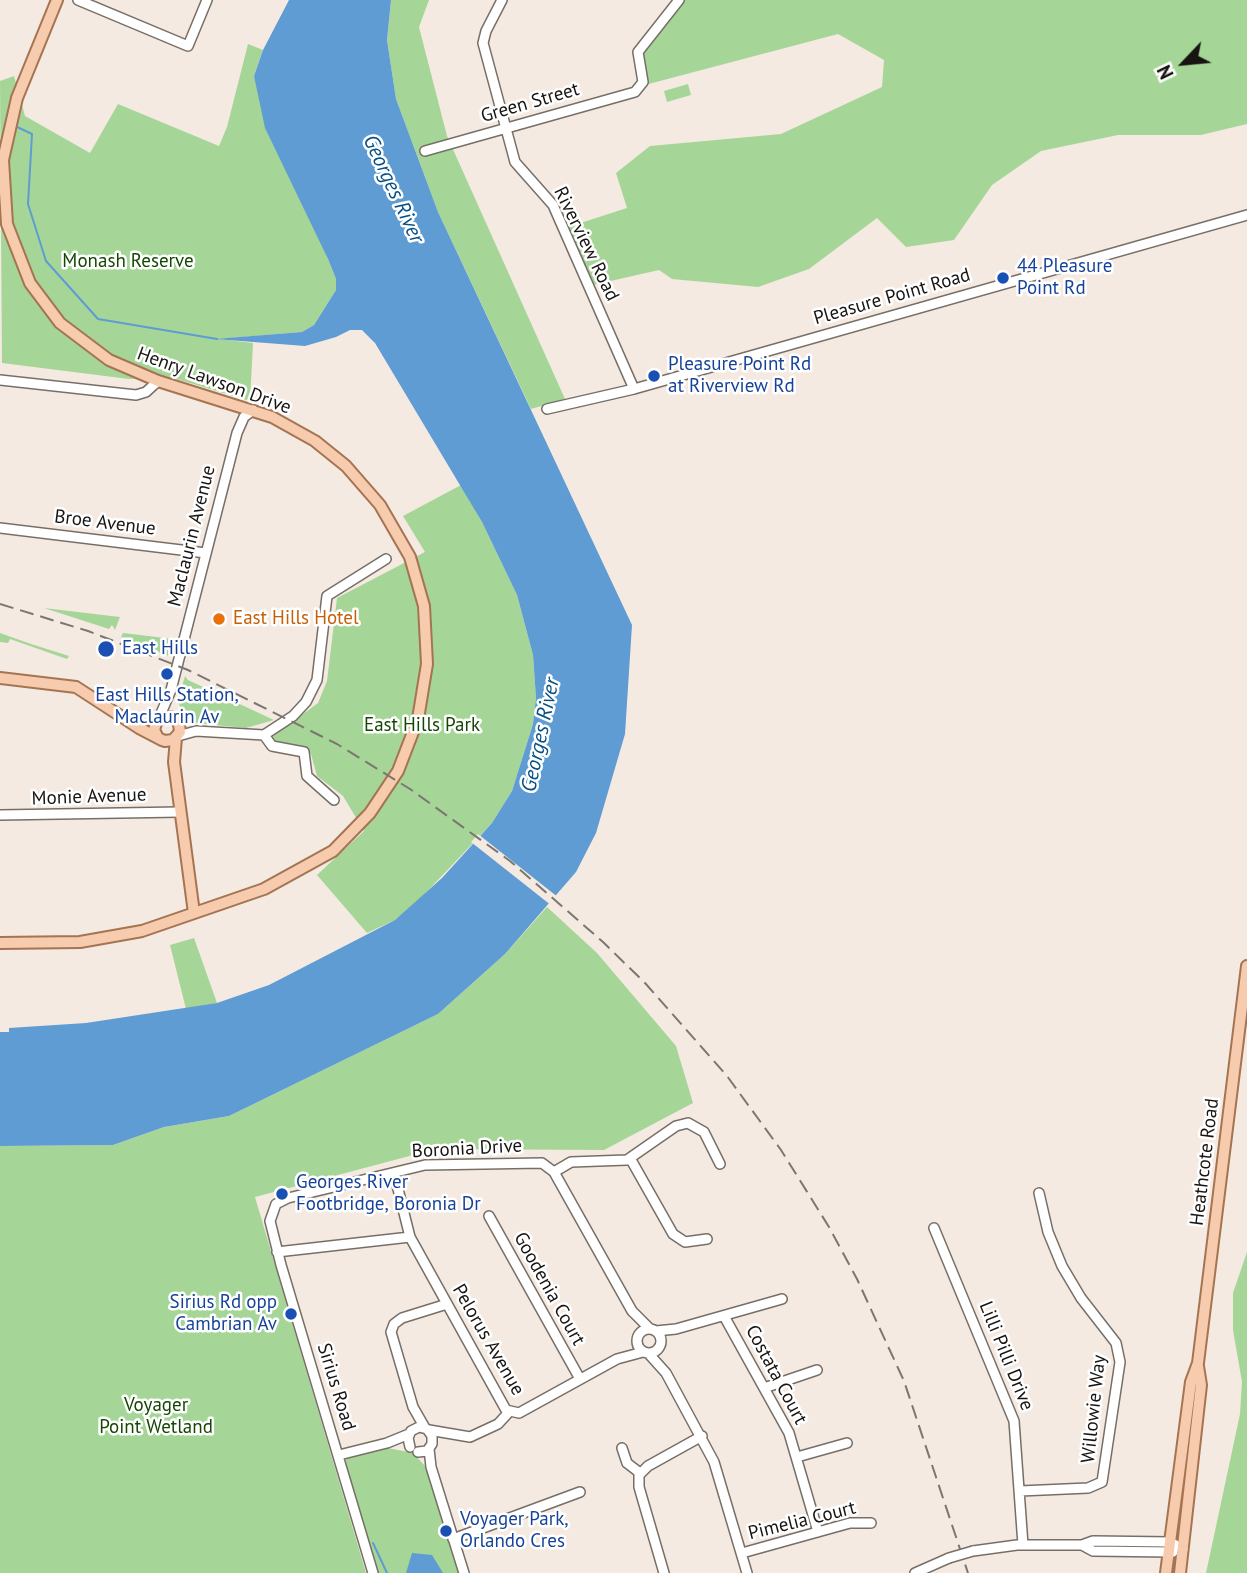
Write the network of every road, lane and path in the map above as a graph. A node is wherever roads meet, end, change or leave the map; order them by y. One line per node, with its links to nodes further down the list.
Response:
1 (57, 0): 8 (main road, Henry Lawson Drive)
2 (78, 0): 3 (street)
3 (207, 0)
4 (502, 0): 6 (street, Riverview Road)
5 (679, 0): 6 (street, Green Street)
6 (506, 128): 7 (street, Green Street); 12 (street, Riverview Road)
7 (425, 151)
8 (2, 207): 11 (main road, Henry Lawson Drive)
9 (1247, 215): 12 (street, Pleasure Point Road)
10 (0, 380): 11 (street)
11 (158, 381): 13 (main road, Henry Lawson Drive)
12 (634, 388): 14 (street, Pleasure Point Road)
13 (235, 404): 15 (main road, Henry Lawson Drive); 16 (street, Maclaurin Avenue)
14 (547, 409)
15 (253, 410): 16 (street, Maclaurin Avenue); 33 (main road, Henry Lawson Drive)
16 (237, 433): 18 (street, Maclaurin Avenue)
17 (0, 528): 18 (street, Broe Avenue)
18 (206, 553): 21 (street, Maclaurin Avenue)
19 (386, 559): 26 (street)
20 (0, 678): 22 (main road)
21 (171, 690): 23 (street, Maclaurin Avenue); 24 (street, Maclaurin Avenue)
22 (121, 714): 24 (main road); 28 (main road)
23 (176, 719): 24 (main road); 25 (street); 27 (main road)
24 (158, 720): 28 (main road)
25 (196, 731): 26 (street); 27 (street)
26 (264, 735): 30 (street)
27 (177, 737): 28 (main road); 29 (main road)
28 (160, 739): 29 (main road)
29 (174, 762): 31 (main road)
30 (334, 800)
31 (180, 813): 32 (street, Monie Avenue); 33 (main road)
32 (0, 815)
33 (194, 913): 34 (main road, Henry Lawson Drive)
34 (0, 943)
35 (1247, 966): 57 (main road, Heathcote Road)
36 (630, 1158): 37 (street); 38 (street); 45 (street)
37 (720, 1164)
38 (554, 1172): 39 (street, Boronia Drive); 49 (street)
39 (394, 1173): 41 (street, Boronia Drive); 44 (street, Pelorus Avenue)
40 (1039, 1193): 77 (street, Willowie Way)
41 (271, 1211): 46 (street, Sirius Road)
42 (489, 1216): 60 (street, Goodenia Court)
43 (934, 1228): 77 (street, Lilli Pilli Drive)
44 (410, 1237): 46 (street); 48 (street, Pelorus Avenue)
45 (707, 1239)
46 (277, 1252): 73 (street, Sirius Road)
47 (782, 1300): 50 (street)
48 (447, 1304): 62 (street); 63 (street, Pelorus Avenue)
49 (632, 1311): 52 (street); 53 (street)
50 (724, 1316): 51 (street); 61 (street, Costata Court)
51 (676, 1329): 52 (street); 54 (street, Pelorus Avenue)
52 (653, 1330): 53 (street, Pelorus Avenue); 54 (street)
53 (637, 1338): 55 (street); 56 (street, Pelorus Avenue)
54 (660, 1344): 55 (street, Pelorus Avenue); 59 (street)
55 (645, 1352): 56 (street, Pelorus Avenue); 59 (street)
56 (617, 1359): 60 (street, Pelorus Avenue)
57 (1198, 1363): 83 (main road, Heathcote Road); 84 (main road, Heathcote Road)
58 (817, 1370): 61 (street)
59 (666, 1373): 67 (street)
60 (580, 1379): 63 (street, Pelorus Avenue)
61 (764, 1388): 74 (street, Costata Court)
62 (413, 1407): 64 (street); 65 (street)
63 (509, 1412): 66 (street)
64 (427, 1429): 65 (street); 66 (street); 70 (street)
65 (411, 1432): 68 (street); 72 (street)
66 (448, 1434): 70 (street)
67 (702, 1436): 76 (street); 85 (street)
68 (387, 1443): 72 (street); 73 (street)
69 (847, 1443): 74 (street)
70 (431, 1445): 72 (street); 75 (street)
71 (622, 1448): 76 (street)
72 (414, 1450): 75 (street)
73 (338, 1455): 86 (street, Sirius Road)
74 (797, 1457): 80 (street, Costata Court)
75 (431, 1467): 81 (street)
76 (640, 1472): 88 (street)
77 (1020, 1491): 82 (street, Lilli Pilli Drive)
78 (580, 1492): 81 (street)
79 (871, 1523): 80 (street, Pimelia Court)
80 (818, 1532): 85 (street, Pimelia Court)
81 (453, 1539): 87 (street)
82 (1023, 1545): 83 (street); 90 (street, bridge)
83 (1169, 1548): 84 (street); 91 (main road, Heathcote Road)
84 (1183, 1549): 92 (main road, Heathcote Road)
85 (742, 1553): 89 (street)
86 (373, 1573)
87 (464, 1573)
88 (664, 1573)
89 (747, 1573)
90 (915, 1573)
91 (1166, 1573)
92 (1180, 1573)

